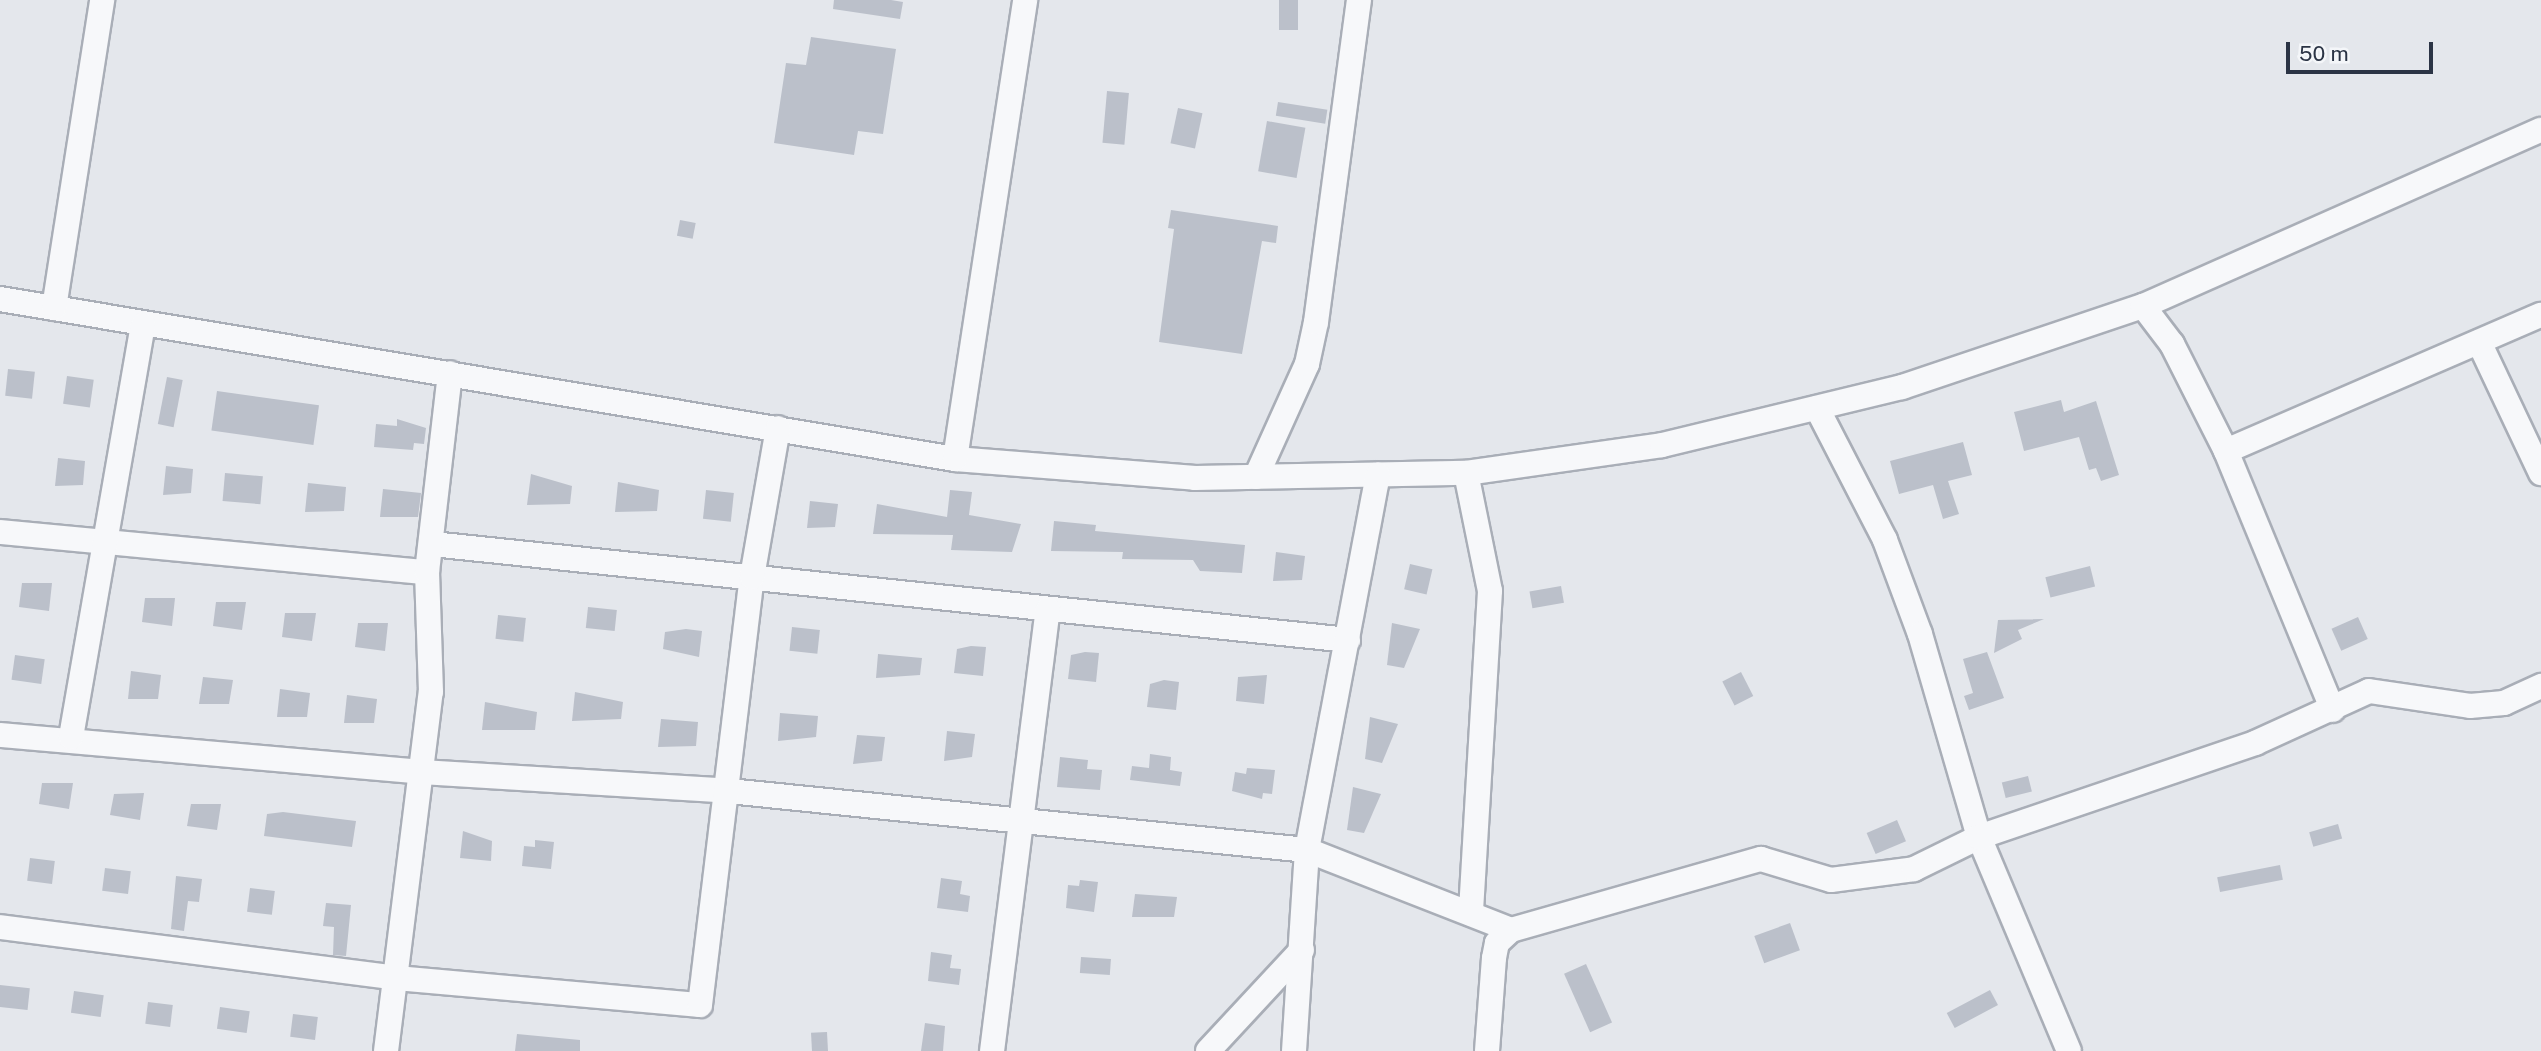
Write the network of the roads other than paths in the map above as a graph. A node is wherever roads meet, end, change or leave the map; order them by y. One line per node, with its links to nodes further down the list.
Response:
1 (102, 0): 7 (street)
2 (1025, 0): 15 (street)
3 (1359, 0): 19 (street)
4 (2541, 131): 6 (street)
5 (0, 299): 7 (street)
6 (2143, 306): 12 (street); 14 (street)
7 (54, 308): 9 (street)
8 (2541, 314): 10 (street)
9 (143, 325): 11 (street); 22 (street)
10 (2479, 342): 14 (street); 17 (street)
11 (450, 373): 13 (street); 21 (street)
12 (1817, 408): 16 (street); 34 (street)
13 (778, 428): 15 (street); 24 (street)
14 (2226, 451): 28 (street)
15 (956, 459): 19 (street)
16 (1466, 473): 18 (street); 36 (street)
17 (2541, 473)
18 (1378, 475): 19 (street); 26 (street)
19 (1256, 477)
20 (0, 532): 22 (street)
21 (432, 544): 23 (street); 24 (street)
22 (104, 546): 23 (street); 30 (street)
23 (427, 572): 31 (street)
24 (752, 577): 25 (street); 32 (street)
25 (1048, 610): 26 (street); 33 (street)
26 (1348, 640): 35 (street)
27 (2541, 685): 28 (street)
28 (2333, 710): 34 (street)
29 (0, 735): 30 (street)
30 (71, 737): 31 (street)
31 (421, 772): 32 (street); 40 (street)
32 (729, 791): 33 (street); 40 (street)
33 (1018, 824): 35 (street); 42 (street)
34 (1979, 837): 38 (street); 46 (street)
35 (1307, 850): 36 (street); 39 (street)
36 (1471, 913): 38 (street)
37 (0, 927): 40 (street)
38 (1511, 930): 45 (street)
39 (1302, 950): 43 (street); 44 (street)
40 (397, 978): 41 (street)
41 (386, 1051)
42 (992, 1051)
43 (1208, 1051)
44 (1294, 1051)
45 (1487, 1051)
46 (2069, 1051)

